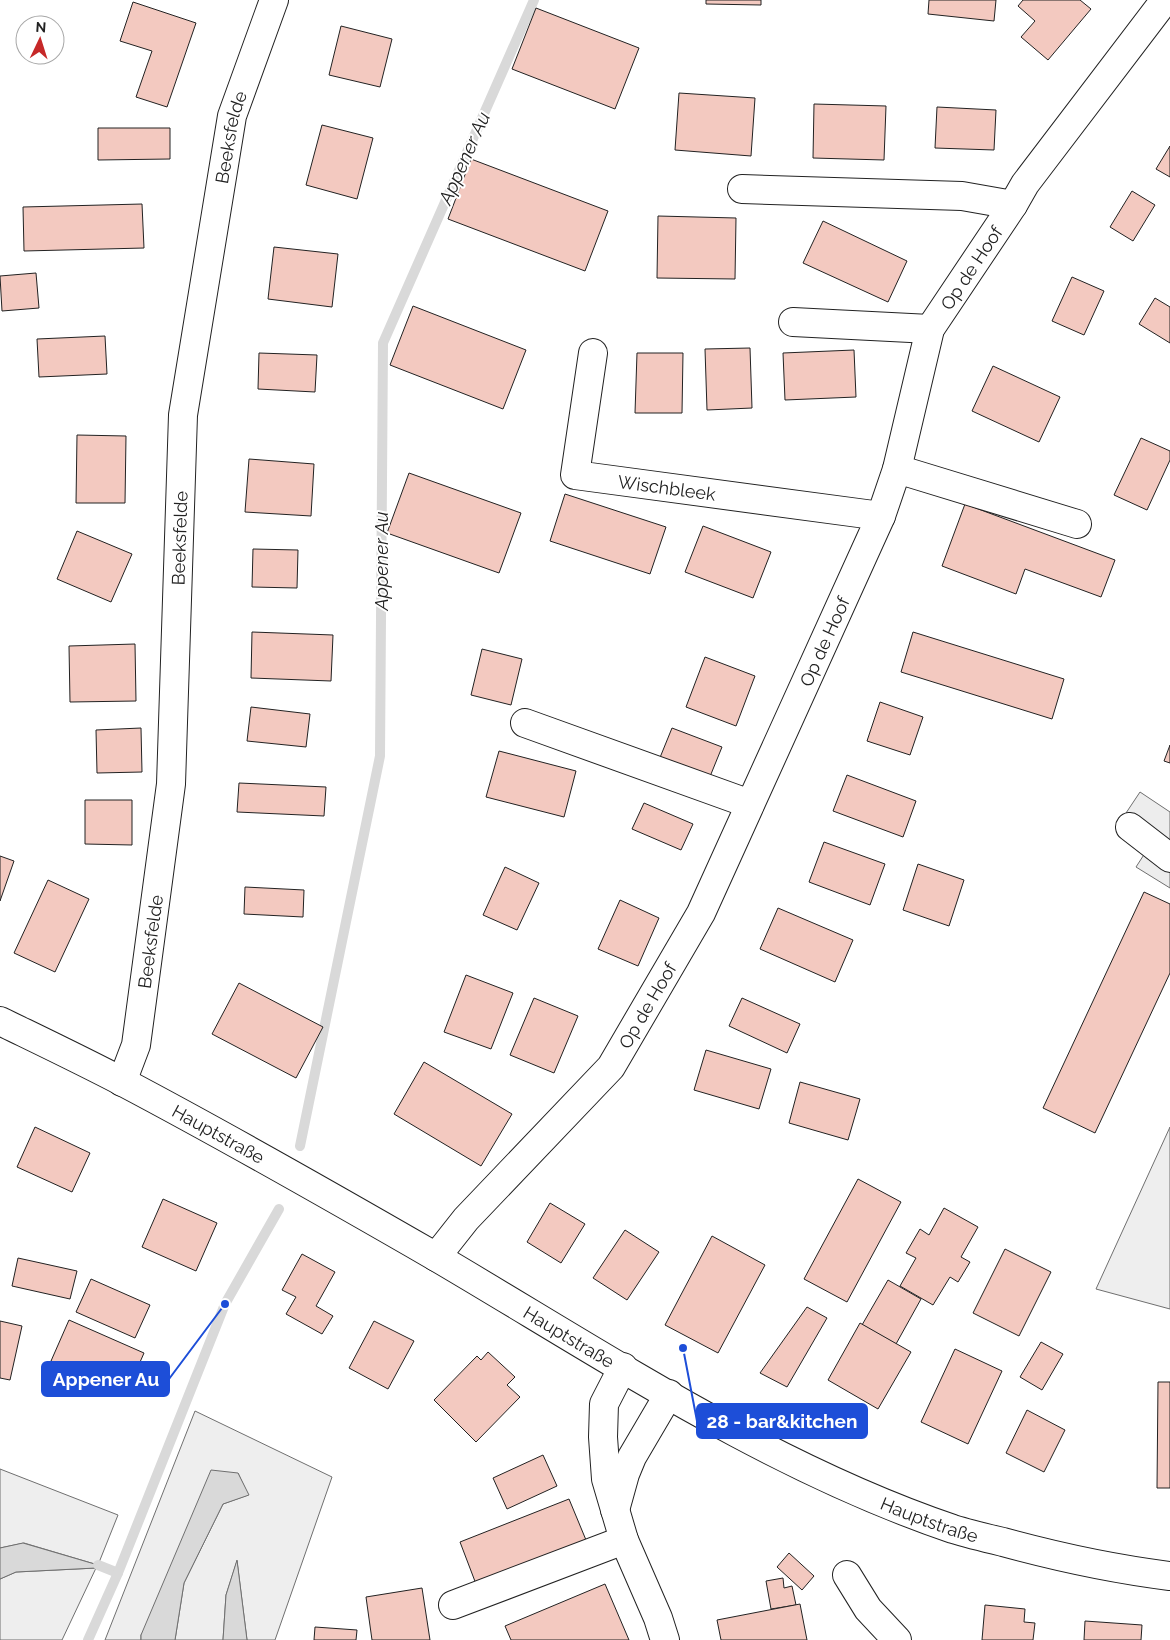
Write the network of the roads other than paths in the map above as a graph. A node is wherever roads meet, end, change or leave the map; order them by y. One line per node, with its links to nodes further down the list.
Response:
1 (274, 0): 16 (street, Beeksfelde)
2 (1165, 0): 4 (street, Op de Hoof)
3 (742, 189): 4 (street)
4 (1013, 205): 6 (street, Op de Hoof)
5 (793, 322): 6 (street)
6 (930, 329): 8 (street, Op de Hoof)
7 (593, 353): 9 (street, Wischbleek)
8 (897, 469): 9 (street, Op de Hoof); 10 (street)
9 (881, 516): 12 (street, Op de Hoof)
10 (1077, 524)
11 (524, 723): 12 (street)
12 (750, 804): 17 (street, Op de Hoof)
13 (1130, 827): 14 (street)
14 (1170, 858)
15 (0, 1021): 16 (street, Hauptstraße)
16 (122, 1082): 17 (street, Hauptstraße)
17 (436, 1257): 18 (street, Hauptstraße)
18 (623, 1367): 19 (street, Hauptstraße); 20 (street)
19 (670, 1394): 20 (street); 23 (street, Hauptstraße)
20 (616, 1510): 21 (street)
21 (624, 1540): 24 (street); 25 (street)
22 (847, 1575): 26 (street)
23 (1170, 1576)
24 (453, 1605)
25 (665, 1640)
26 (896, 1640)

